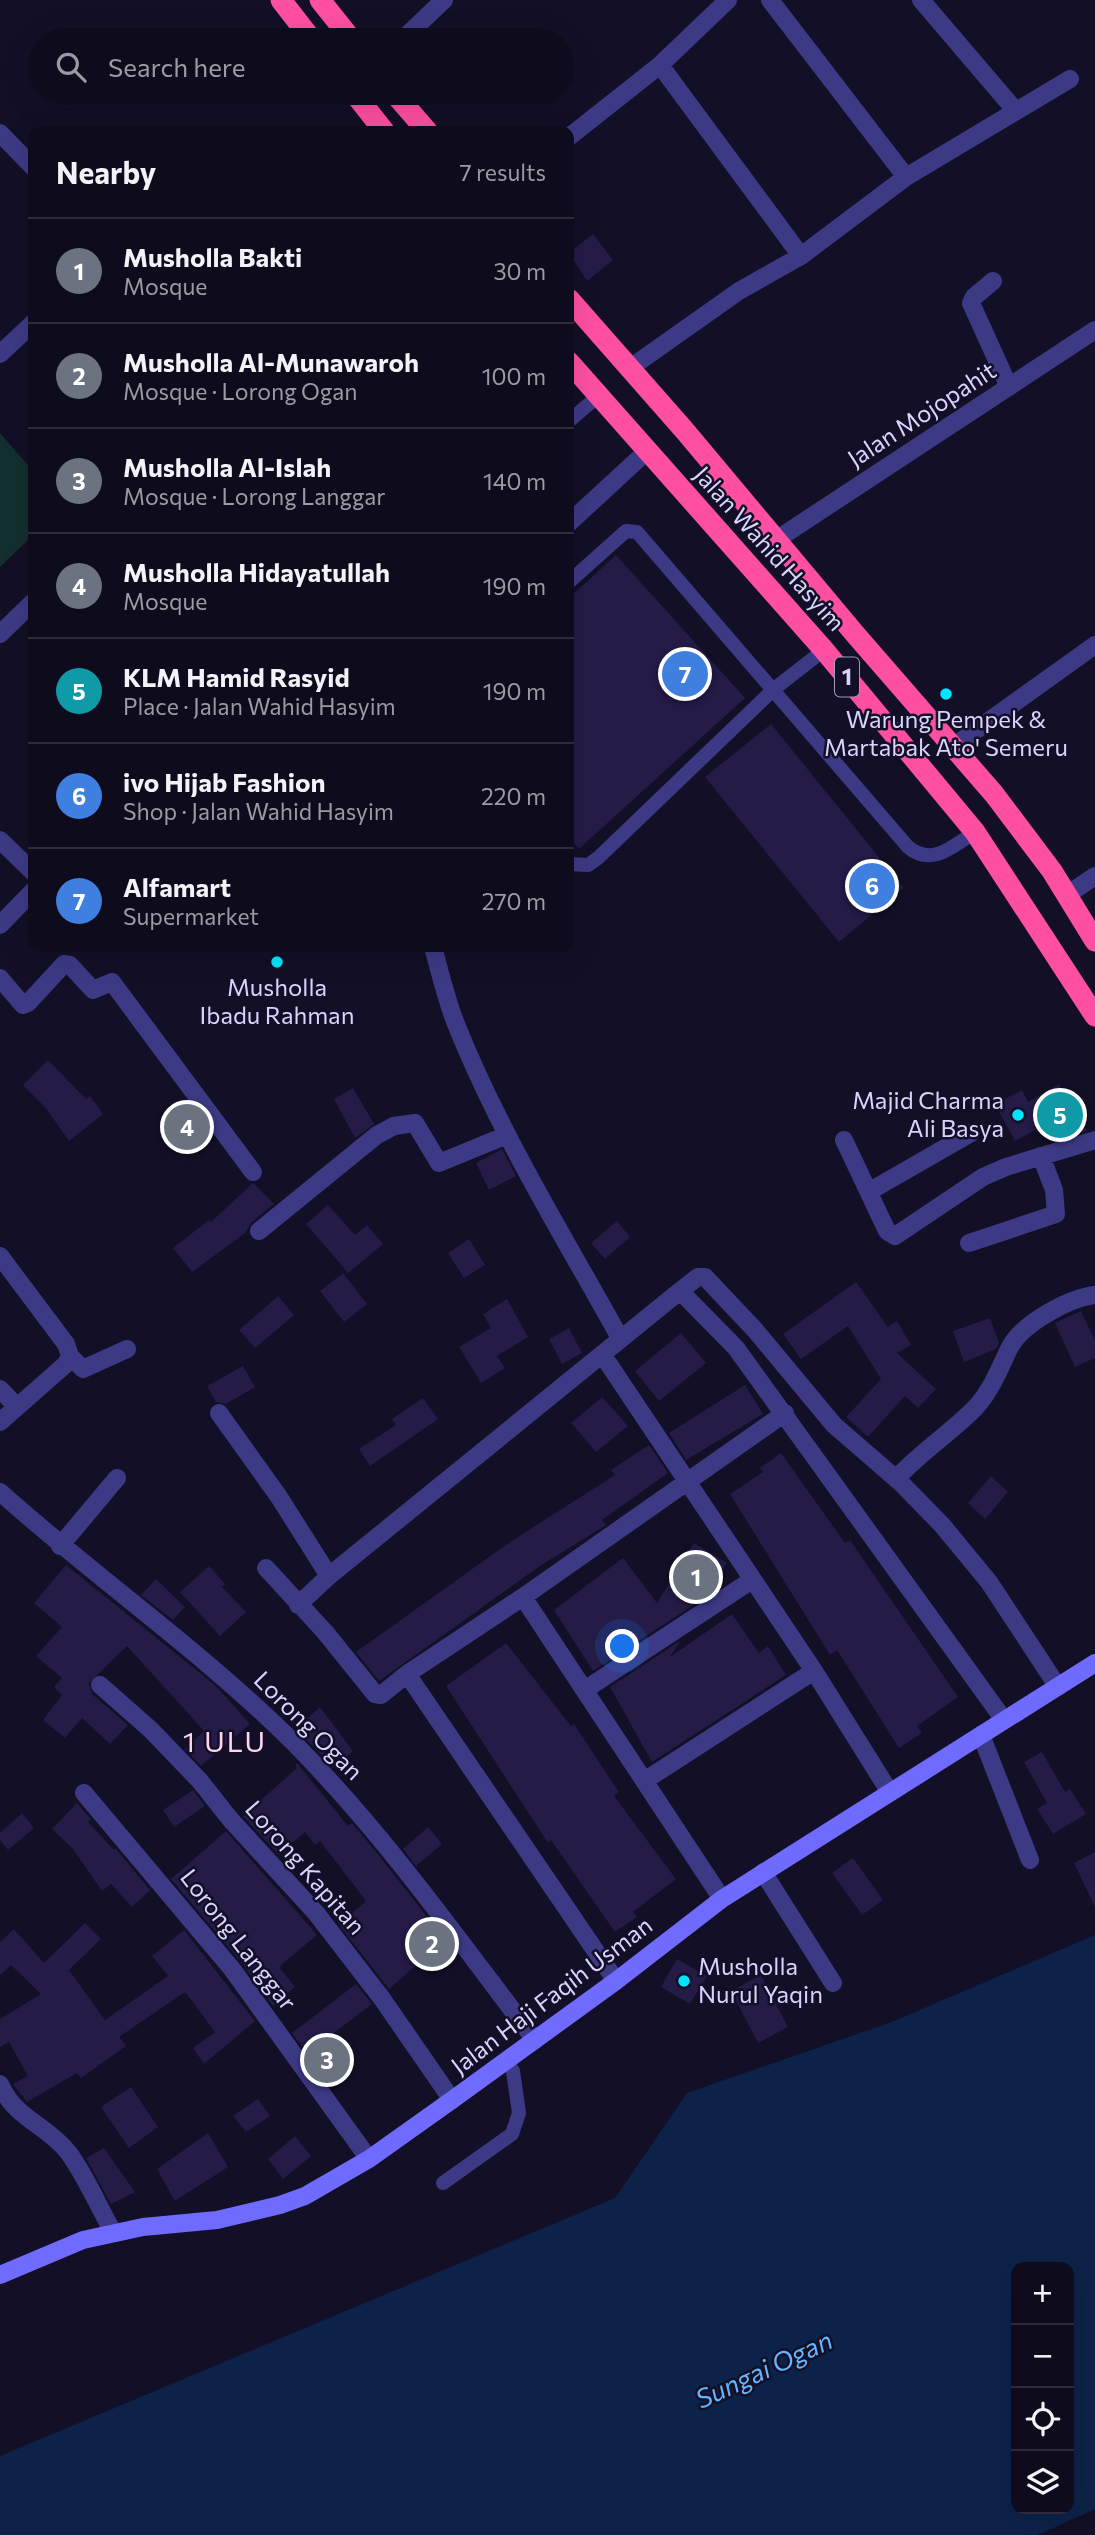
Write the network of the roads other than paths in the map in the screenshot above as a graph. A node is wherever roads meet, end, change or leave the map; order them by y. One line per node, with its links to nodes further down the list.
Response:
1 (281, 0): 7 (highway)
2 (320, 0): 8 (highway)
3 (444, 0): 9 (street)
4 (728, 0): 10 (street)
5 (770, 0): 20 (street)
6 (921, 0): 14 (street)
7 (303, 28)
8 (342, 28)
9 (415, 28)
10 (660, 65): 18 (street); 21 (street)
11 (1070, 79): 14 (street)
12 (363, 105): 15 (highway)
13 (404, 105): 16 (highway)
14 (1014, 109): 20 (street)
15 (380, 126)
16 (423, 126)
17 (0, 133): 19 (street)
18 (574, 133)
19 (28, 162)
20 (906, 177): 21 (street)
21 (801, 256): 28 (street)
22 (993, 281): 29 (street)
23 (574, 305): 28 (highway, Jalan Wahid Hasyim / 1)
24 (28, 328): 26 (street)
25 (1095, 330): 29 (street, Jalan Mojopahit)
26 (0, 354)
27 (574, 368): 30 (highway, Jalan Wahid Hasyim / 1)
28 (629, 368): 34 (highway, Jalan Wahid Hasyim / 1)
29 (1009, 387): 34 (street, Jalan Mojopahit)
30 (597, 397): 31 (lane); 32 (highway, Jalan Wahid Hasyim / 1)
31 (574, 417)
32 (647, 452): 33 (street); 39 (highway, Jalan Wahid Hasyim / 1)
33 (574, 518)
34 (776, 540): 41 (highway, Jalan Wahid Hasyim / 1)
35 (574, 578): 40 (lane)
36 (28, 607): 37 (street)
37 (0, 634)
38 (1095, 645): 41 (street)
39 (824, 650): 40 (lane); 42 (highway, Jalan Wahid Hasyim / 1)
40 (774, 689): 42 (lane); 44 (lane)
41 (954, 746): 47 (highway, Jalan Wahid Hasyim / 1)
42 (975, 832): 53 (highway, Jalan Wahid Hasyim / 1)
43 (0, 840): 45 (street)
44 (574, 864)
45 (28, 867)
46 (1095, 876): 47 (street)
47 (1067, 895): 50 (highway, Jalan Wahid Hasyim / 1)
48 (28, 896): 49 (street)
49 (0, 925)
50 (1095, 942)
51 (434, 952): 56 (street)
52 (0, 978): 60 (street)
53 (1089, 991): 54 (highway, Jalan Wahid Hasyim / 1)
54 (1095, 1016)
55 (971, 1133): 61 (street)
56 (508, 1135): 62 (street); 68 (street)
57 (844, 1140): 61 (street)
58 (1095, 1140): 59 (street)
59 (1041, 1156): 61 (street); 63 (street)
60 (253, 1172)
61 (870, 1191)
62 (259, 1231)
63 (969, 1243)
64 (0, 1256): 71 (street)
65 (680, 1291): 67 (street); 68 (street); 69 (street)
66 (1095, 1295): 79 (street)
67 (755, 1330): 69 (street); 79 (street)
68 (620, 1338): 84 (street)
69 (736, 1348): 76 (street)
70 (127, 1349): 71 (street)
71 (70, 1356): 74 (street)
72 (608, 1363): 80 (street)
73 (0, 1389): 74 (street)
74 (17, 1407): 77 (street)
75 (219, 1413): 84 (street)
76 (785, 1413): 80 (street); 94 (street)
77 (0, 1422)
78 (117, 1478): 82 (street)
79 (896, 1479): 92 (street)
80 (687, 1483): 85 (street); 86 (street)
81 (0, 1492): 82 (street, Lorong Ogan)
82 (60, 1546): 104 (street, Lorong Ogan)
83 (266, 1568): 87 (street)
84 (329, 1576): 87 (street)
85 (752, 1580): 89 (street); 93 (street)
86 (523, 1597): 90 (street); 93 (street)
87 (298, 1605): 90 (street)
88 (1095, 1663): 92 (street, Jalan Haji Faqih Usman)
89 (814, 1671): 96 (street); 97 (street)
90 (407, 1674): 102 (street)
91 (100, 1685): 107 (street, Lorong Kapitan)
92 (1058, 1687): 94 (street, Jalan Haji Faqih Usman)
93 (586, 1689): 96 (street)
94 (1004, 1720): 95 (street, Jalan Haji Faqih Usman)
95 (981, 1735): 97 (street, Jalan Haji Faqih Usman); 99 (street)
96 (644, 1781): 101 (street)
97 (889, 1791): 100 (street, Jalan Haji Faqih Usman)
98 (84, 1793): 108 (street, Lorong Langgar)
99 (1030, 1860)
100 (763, 1872): 101 (street, Jalan Haji Faqih Usman); 103 (street)
101 (722, 1899): 102 (street, Jalan Haji Faqih Usman)
102 (615, 1981): 104 (street, Jalan Haji Faqih Usman)
103 (833, 1983)
104 (535, 2040): 105 (street, Jalan Haji Faqih Usman)
105 (506, 2061): 107 (street, Jalan Haji Faqih Usman); 109 (lane)
106 (0, 2084): 110 (street)
107 (452, 2100): 108 (street, Jalan Haji Faqih Usman)
108 (369, 2159): 110 (street, Jalan Haji Faqih Usman)
109 (443, 2183)
110 (113, 2232): 111 (street, Jalan Haji Faqih Usman)
111 (0, 2275)

